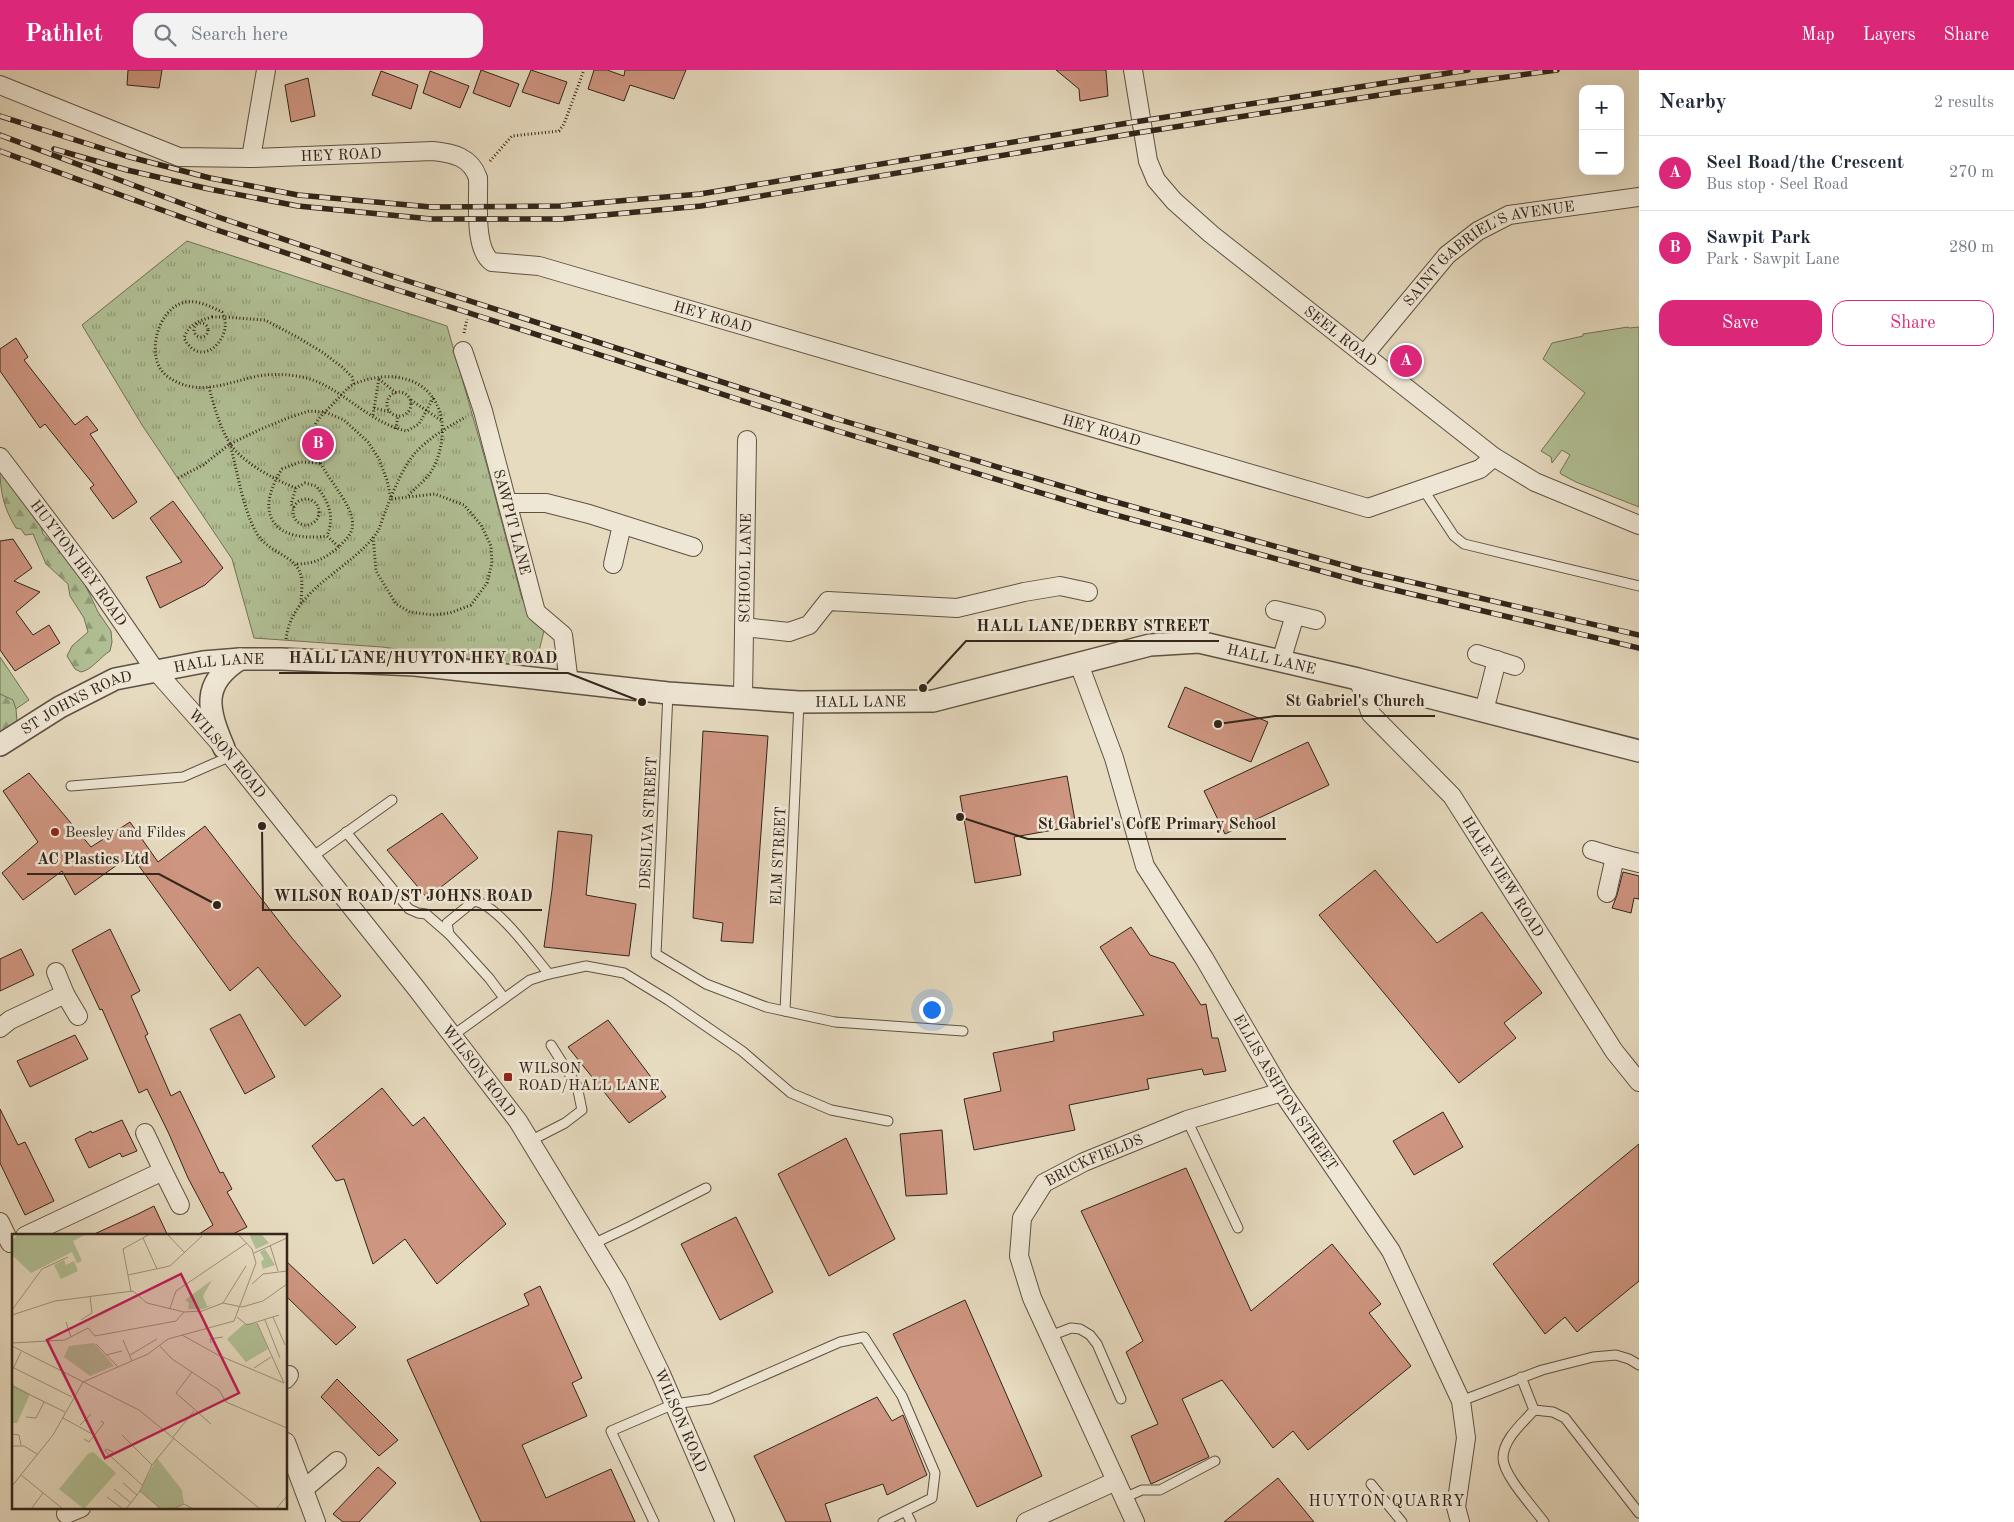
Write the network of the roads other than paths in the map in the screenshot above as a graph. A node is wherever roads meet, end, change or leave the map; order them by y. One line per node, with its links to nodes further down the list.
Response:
1 (266, 70): 4 (street)
2 (1133, 70): 7 (street, SEEL ROAD)
3 (0, 85): 4 (street, HEY ROAD)
4 (251, 158): 11 (street, HEY ROAD)
5 (1639, 196): 7 (street, SAINT GABRIEL'S AVENUE)
6 (464, 351): 12 (street, SAWPIT LANE)
7 (1364, 355): 10 (street, SEEL ROAD)
8 (747, 440): 22 (street, SCHOOL LANE)
9 (0, 457): 29 (street, HUYTON HEY ROAD)
10 (1494, 457): 11 (street, HEY ROAD); 14 (street, SEEL ROAD)
11 (1424, 489): 17 (lane)
12 (508, 503): 13 (street); 31 (street, SAWPIT LANE)
13 (622, 525): 15 (street); 16 (street)
14 (1639, 525)
15 (693, 547)
16 (613, 564)
17 (1639, 586)
18 (1088, 592): 22 (street)
19 (1275, 610): 20 (street)
20 (1295, 615): 21 (street); 26 (street)
21 (1316, 620)
22 (744, 627): 33 (street, SCHOOL LANE)
23 (1477, 654): 25 (street)
24 (240, 659): 29 (street, HALL LANE); 31 (street, HALL LANE); 38 (street)
25 (1498, 660): 28 (street); 35 (street)
26 (1281, 661): 27 (street, HALL LANE); 30 (street, HALL LANE)
27 (1079, 664): 34 (street, HALL LANE); 59 (street, ELLIS ASHTON STREET)
28 (1515, 666)
29 (155, 670): 36 (street, ST JOHNS ROAD); 38 (street, WILSON ROAD)
30 (1358, 679): 35 (street, HALL LANE); 58 (street, HALE VIEW ROAD)
31 (569, 683): 32 (street, HALL LANE)
32 (668, 693): 33 (street, HALL LANE); 52 (lane, DESILVA STREET)
33 (743, 696): 34 (street, HALL LANE)
34 (799, 702): 52 (lane, ELM STREET)
35 (1484, 711): 37 (street, HALL LANE)
36 (0, 745)
37 (1639, 751)
38 (228, 752): 39 (lane); 43 (street, WILSON ROAD)
39 (71, 786)
40 (392, 800): 41 (lane)
41 (346, 832): 43 (lane); 47 (lane)
42 (1592, 850): 44 (street)
43 (312, 857): 56 (street, WILSON ROAD)
44 (1615, 857): 45 (street); 46 (street)
45 (1639, 863)
46 (1607, 893)
47 (449, 934): 49 (lane); 51 (lane)
48 (56, 972): 50 (street)
49 (549, 974): 51 (lane); 61 (lane)
50 (65, 994): 53 (street); 54 (street)
51 (504, 998): 56 (lane)
52 (785, 1011): 55 (lane)
53 (78, 1016)
54 (0, 1028)
55 (963, 1031)
56 (452, 1036): 63 (street, WILSON ROAD)
57 (551, 1045): 63 (lane)
58 (1639, 1082)
59 (1282, 1092): 60 (street, BRICKFIELDS); 76 (street, ELLIS ASHTON STREET)
60 (1187, 1120): 68 (lane); 72 (street, BRICKFIELDS)
61 (888, 1121)
62 (145, 1133): 64 (street)
63 (530, 1141): 71 (street, WILSON ROAD)
64 (163, 1170): 66 (street); 69 (street)
65 (706, 1188): 71 (lane)
66 (180, 1205)
67 (0, 1222): 70 (street)
68 (1238, 1228)
69 (29, 1234)
70 (12, 1242)
71 (593, 1244): 77 (street, WILSON ROAD)
72 (1050, 1336): 75 (lane); 82 (street, BRICKFIELDS)
73 (1639, 1365): 74 (lane)
74 (1521, 1377): 76 (lane); 78 (lane)
75 (1122, 1399)
76 (1462, 1401): 96 (street, ELLIS ASHTON STREET)
77 (674, 1404): 86 (lane); 89 (lane); 90 (street, WILSON ROAD)
78 (1534, 1410): 87 (lane); 97 (lane)
79 (288, 1447): 84 (street)
80 (337, 1461): 84 (street)
81 (1215, 1461): 85 (lane)
82 (1116, 1481): 85 (street, BRICKFIELDS); 93 (street)
83 (1371, 1484): 95 (lane)
84 (304, 1489): 88 (street)
85 (1124, 1498): 94 (street, BRICKFIELDS)
86 (906, 1512): 91 (lane); 92 (lane)
87 (1639, 1513)
88 (316, 1522)
89 (654, 1522)
90 (725, 1522)
91 (883, 1522)
92 (911, 1522)
93 (1026, 1522)
94 (1136, 1522)
95 (1402, 1522)
96 (1460, 1522)
97 (1544, 1522)

